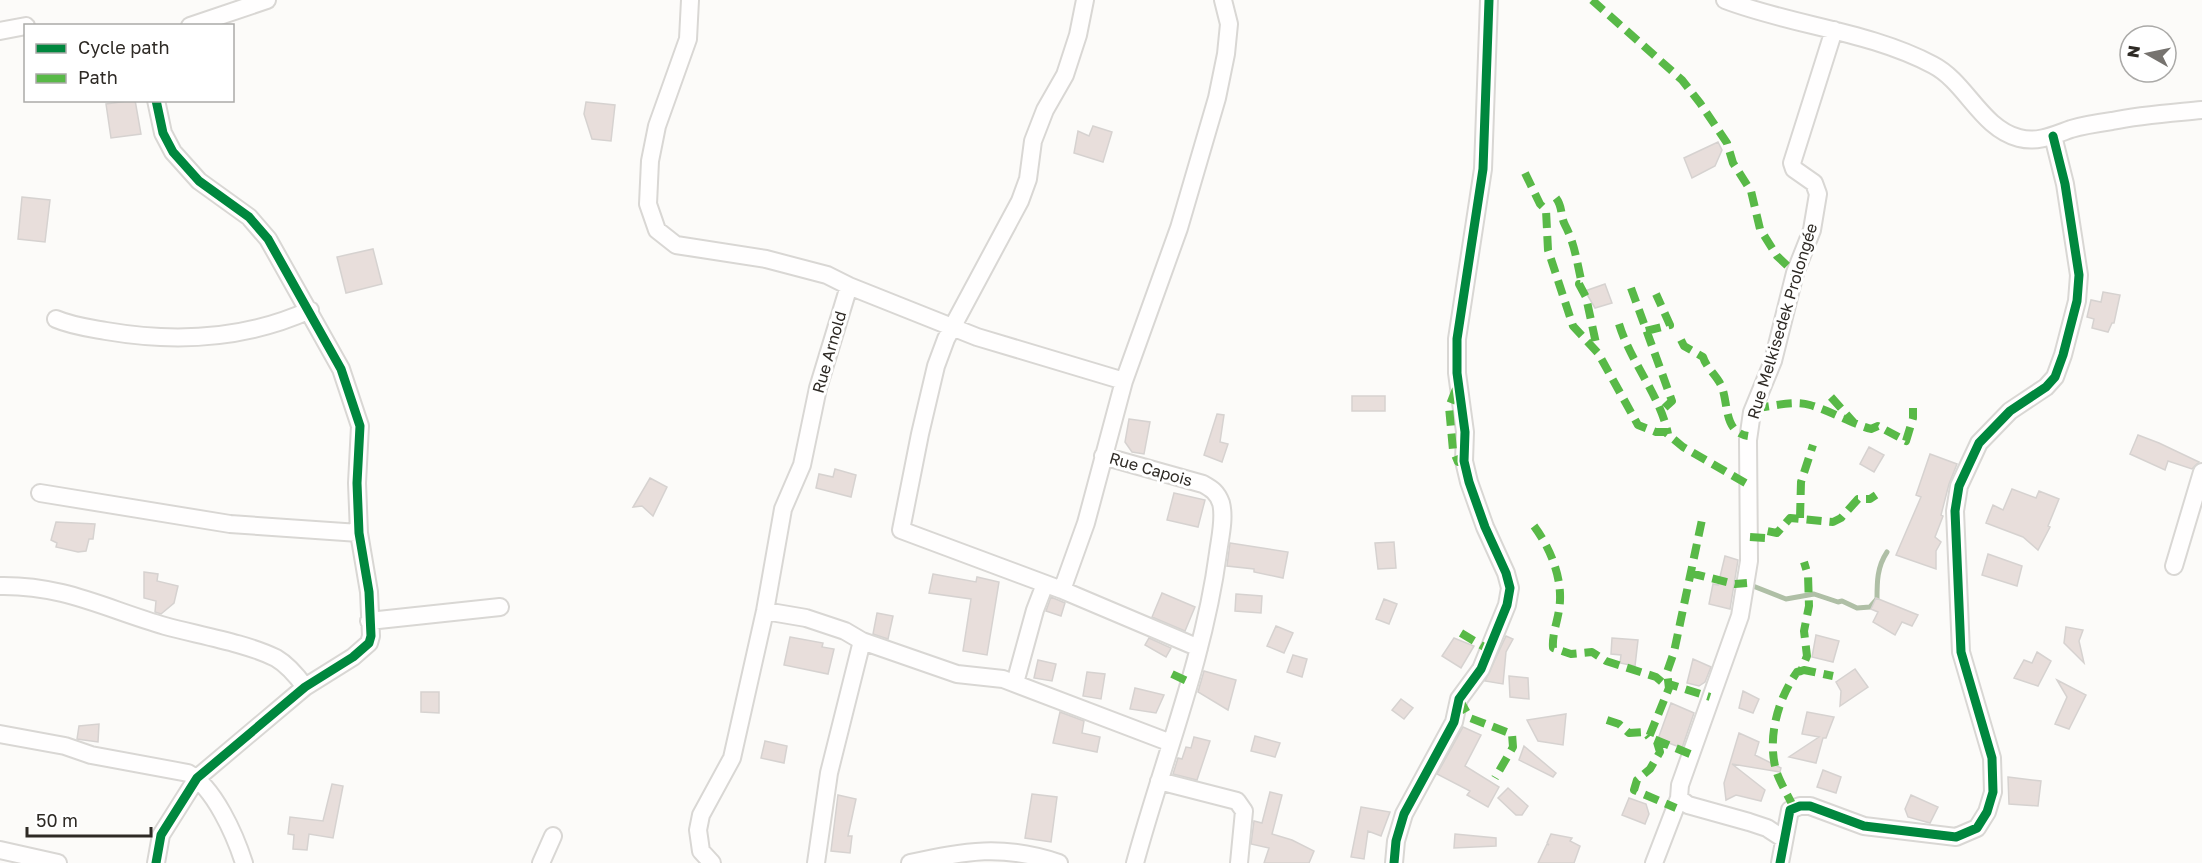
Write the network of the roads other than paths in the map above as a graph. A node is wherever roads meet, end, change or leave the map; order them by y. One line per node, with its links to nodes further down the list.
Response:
1 (267, 0): 7 (street)
2 (690, 0): 14 (street)
3 (1085, 0): 17 (street)
4 (1223, 0): 18 (street, Rue Capois)
5 (1489, 0): 52 (street)
6 (1725, 0): 9 (street)
7 (194, 24)
8 (24, 27): 10 (street)
9 (1834, 30): 13 (street); 38 (street, Rue Melkisedek Prolongée)
10 (0, 31)
11 (156, 102): 15 (street)
12 (2202, 110): 13 (street)
13 (2053, 136): 40 (street)
14 (849, 286): 17 (street); 28 (street, Rue Arnold)
15 (310, 310): 16 (street); 22 (street)
16 (56, 319)
17 (952, 327): 18 (street); 24 (street)
18 (1124, 381): 19 (street, Rue Capois)
19 (1103, 456): 26 (street); 31 (street, Rue Capois)
20 (2202, 472): 23 (street)
21 (40, 493): 22 (street)
22 (359, 533): 29 (street)
23 (2174, 566)
24 (1045, 584): 26 (street); 32 (street)
25 (0, 585): 33 (street)
26 (1062, 590): 31 (street)
27 (500, 608): 29 (street)
28 (765, 611): 30 (street); 46 (street, Rue Arnold)
29 (369, 621): 33 (street)
30 (862, 642): 32 (street); 47 (street)
31 (1199, 648): 35 (street, Rue Capois)
32 (1015, 683): 35 (street)
33 (305, 687): 36 (street)
34 (0, 734): 36 (street)
35 (1171, 743): 37 (street, Rue Capois)
36 (197, 778): 43 (street); 44 (street)
37 (1159, 781): 50 (street, Rue Capois); 51 (street)
38 (1679, 798): 40 (street); 53 (street)
39 (553, 836): 45 (street)
40 (1784, 839): 54 (street)
41 (0, 850): 42 (street)
42 (58, 863)
43 (156, 863)
44 (244, 863)
45 (541, 863)
46 (712, 863)
47 (816, 863)
48 (910, 863): 49 (street)
49 (1059, 863)
50 (1135, 863)
51 (1239, 863)
52 (1394, 863)
53 (1654, 863)
54 (1780, 863)

